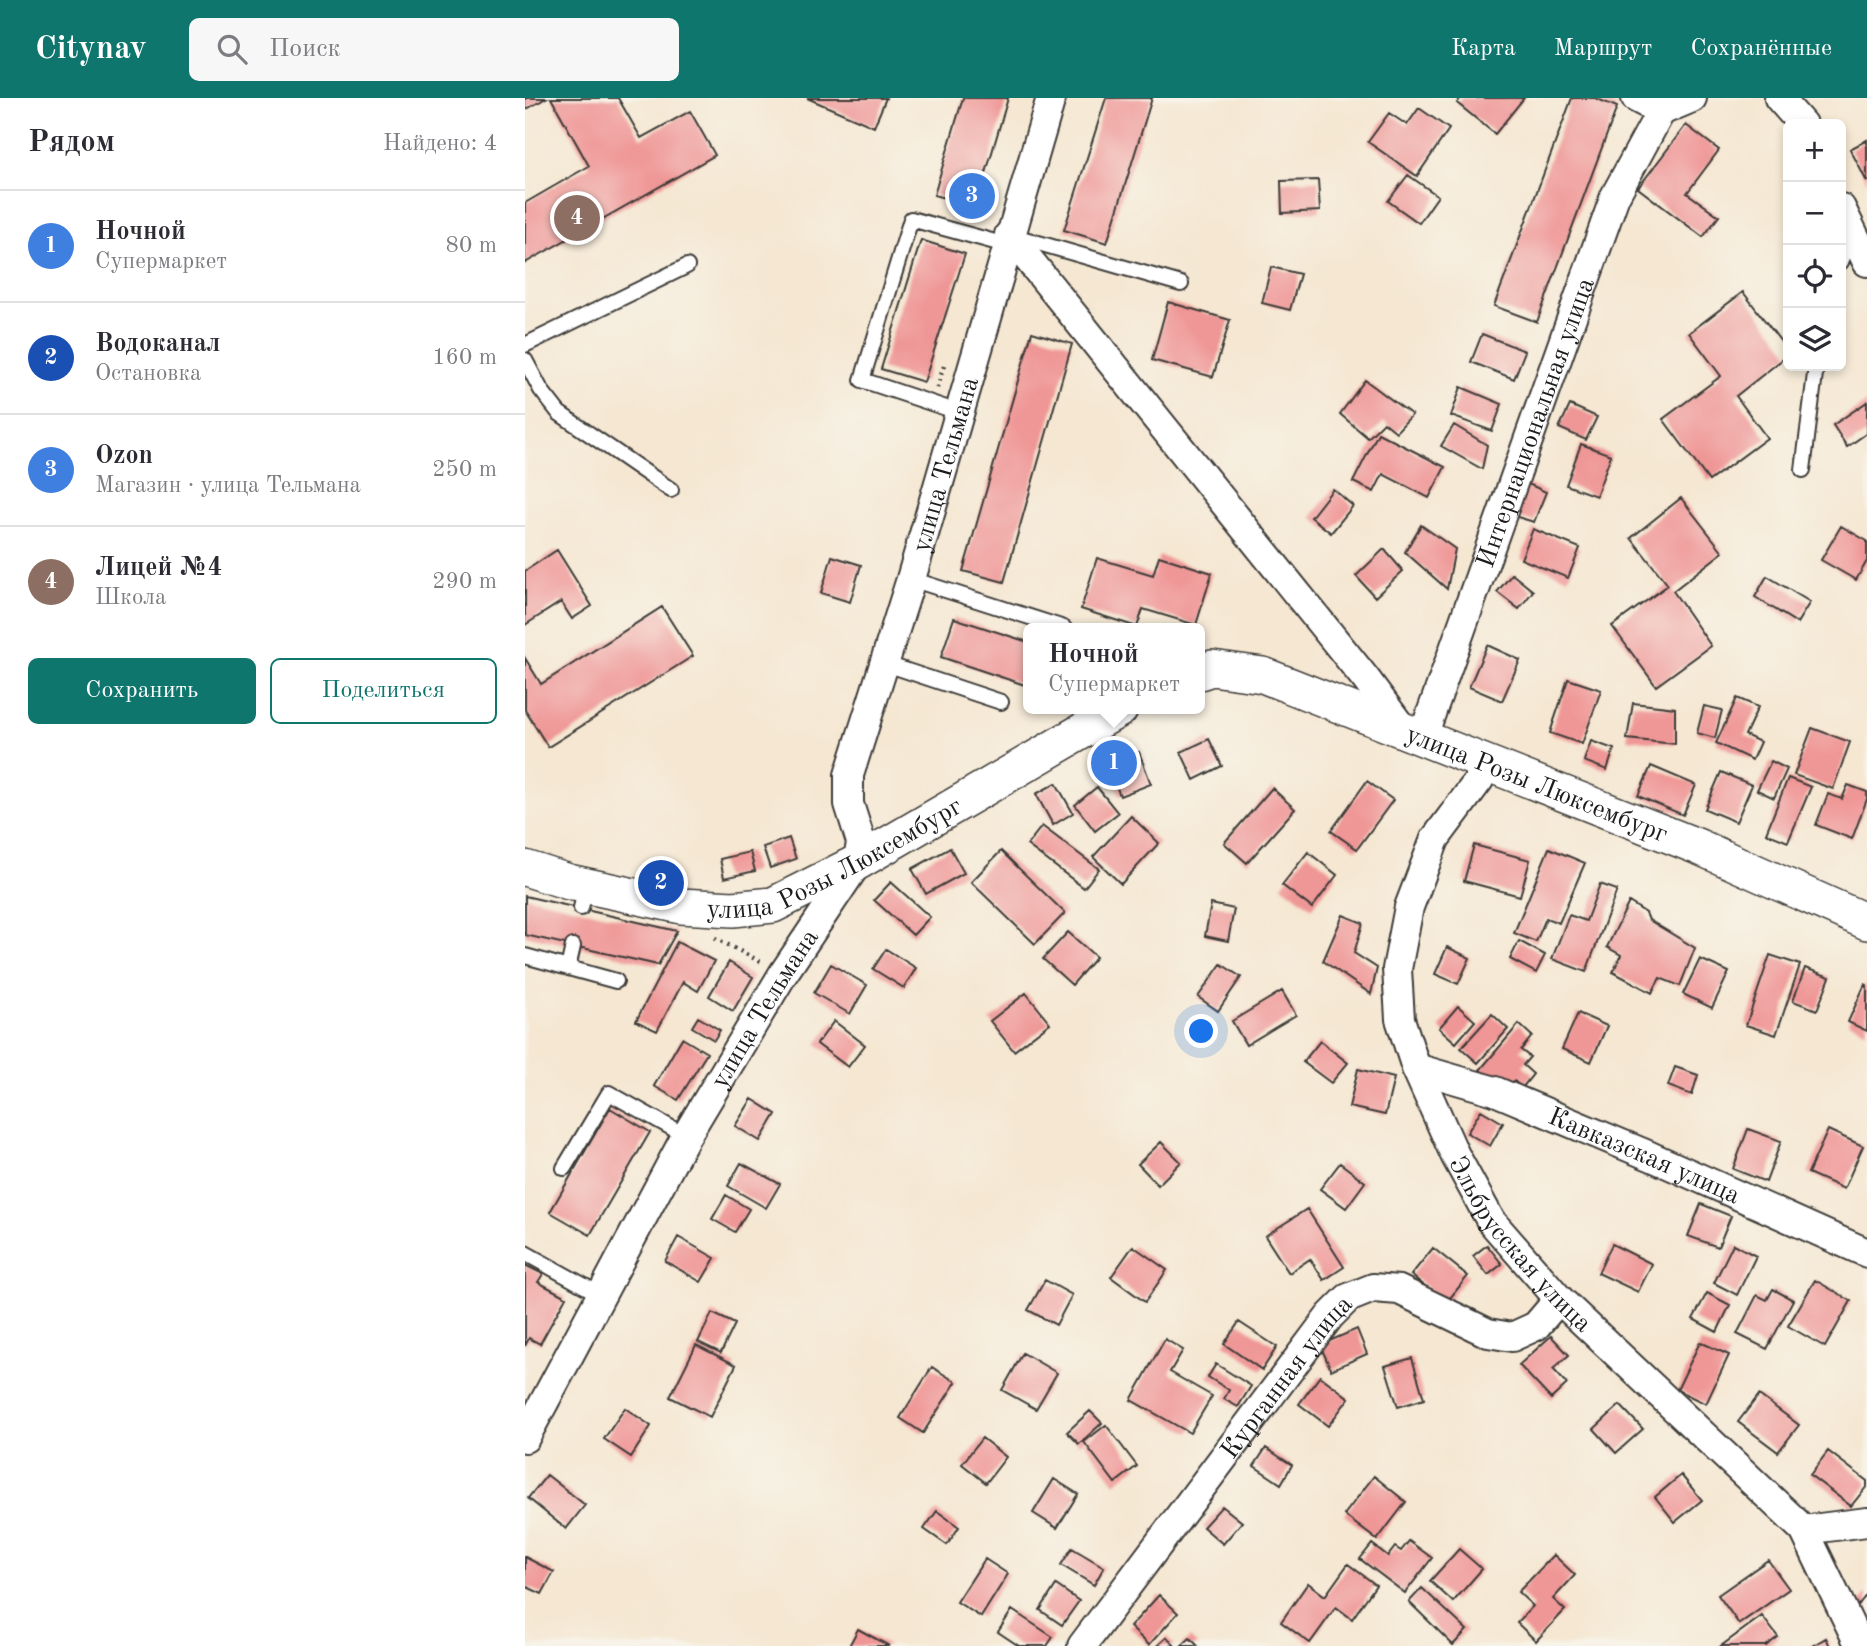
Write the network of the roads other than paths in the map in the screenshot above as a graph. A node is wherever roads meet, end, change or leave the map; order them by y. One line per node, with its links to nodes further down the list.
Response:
1 (1051, 98): 7 (street, улица Тельмана)
2 (1692, 98): 4 (street)
3 (1779, 98): 5 (street)
4 (1654, 104): 23 (street, Интернациональная улица)
5 (1798, 119)
6 (1846, 221): 8 (street)
7 (1008, 240): 10 (lane); 14 (street, улица Тельмана); 14 (lane); 23 (street)
8 (1867, 262)
9 (687, 266): 11 (lane)
10 (1181, 284)
11 (525, 345)
12 (525, 360): 16 (lane)
13 (1815, 371): 15 (lane)
14 (958, 412): 17 (street, улица Тельмана)
15 (1804, 470)
16 (671, 490)
17 (911, 579): 18 (lane); 19 (street, улица Тельмана)
18 (1048, 623)
19 (883, 663): 21 (lane); 25 (street, улица Тельмана)
20 (1205, 670): 23 (street, улица Розы Люксембург)
21 (1001, 702)
22 (1111, 714): 25 (street, улица Розы Люксембург)
23 (1414, 736): 24 (street, улица Розы Люксембург)
24 (1486, 764): 27 (street, улица Розы Люксембург); 32 (street, Эльбрусская улица)
25 (858, 862): 26 (street, улица Розы Люксембург); 33 (street, улица Тельмана)
26 (525, 867)
27 (1867, 922)
28 (572, 946): 30 (lane)
29 (525, 956): 30 (lane)
30 (568, 968): 31 (lane)
31 (616, 981)
32 (1416, 1068): 36 (street, Кавказская улица); 38 (street, Эльбрусская улица)
33 (686, 1136): 34 (lane); 37 (street, улица Тельмана)
34 (564, 1168)
35 (525, 1253): 37 (lane)
36 (1867, 1253)
37 (601, 1295): 39 (street, улица Тельмана)
38 (1559, 1299): 41 (street, Эльбрусская улица); 42 (street, Курганная улица)
39 (525, 1438)
40 (1867, 1522): 41 (street)
41 (1804, 1530): 43 (street, Эльбрусская улица)
42 (1089, 1643)
43 (1860, 1646)

